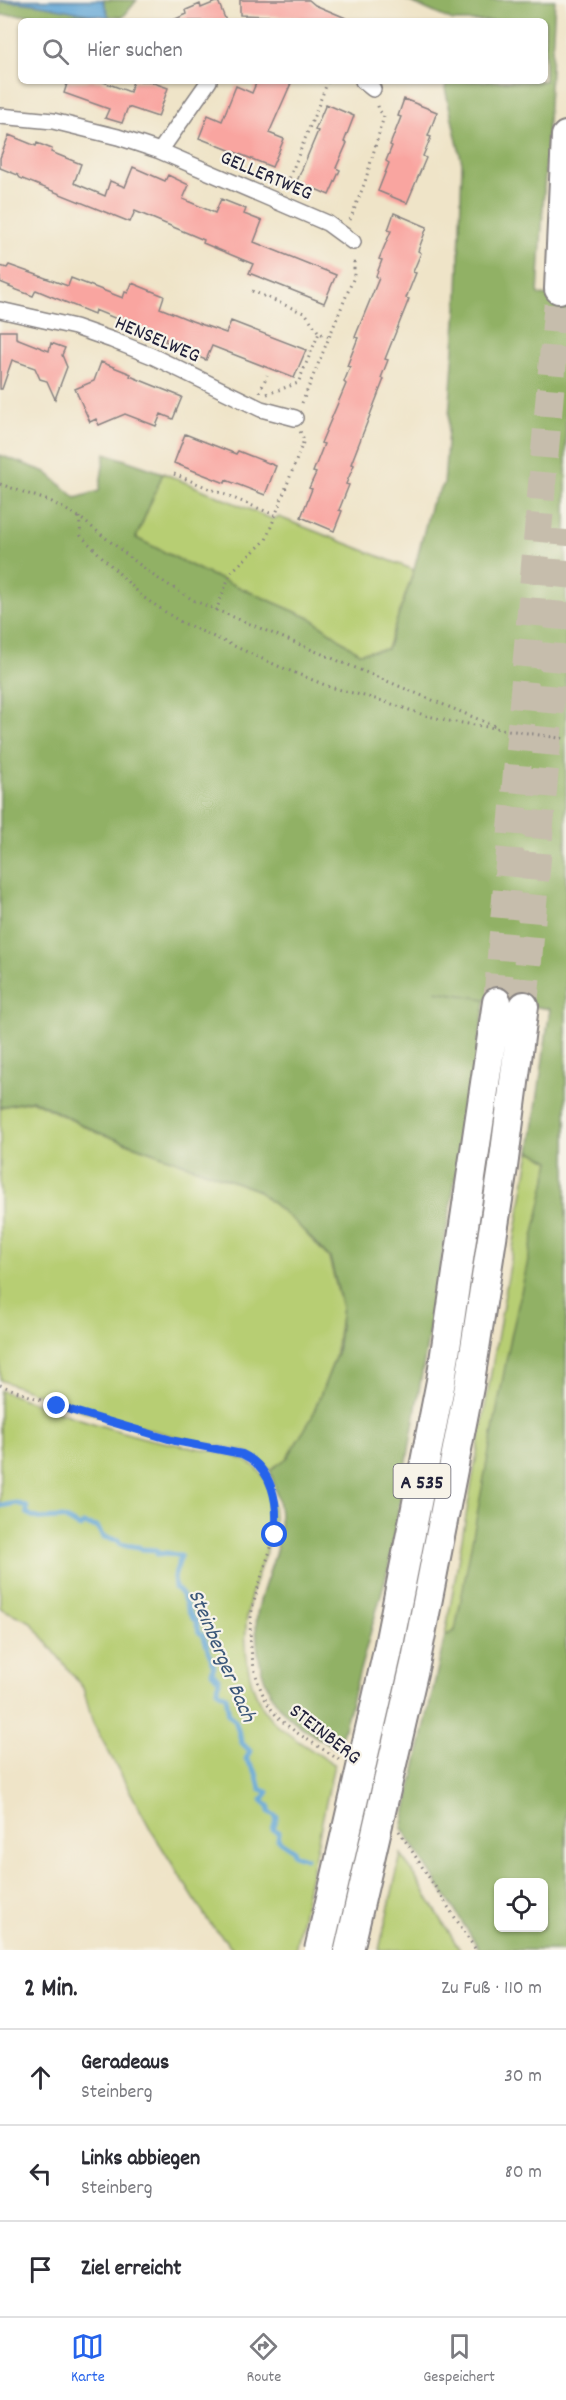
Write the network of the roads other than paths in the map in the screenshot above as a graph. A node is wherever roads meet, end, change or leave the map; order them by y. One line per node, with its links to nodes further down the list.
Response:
1 (207, 84): 4 (street)
2 (0, 116): 4 (street, GELLERTWEG)
3 (566, 136): 6 (highway)
4 (160, 151): 5 (street, GELLERTWEG)
5 (348, 239)
6 (559, 289)
7 (0, 310): 8 (street, HENSELWEG)
8 (295, 418)
9 (320, 1950): 10 (highway, A 535, bridge)
10 (349, 1950)

